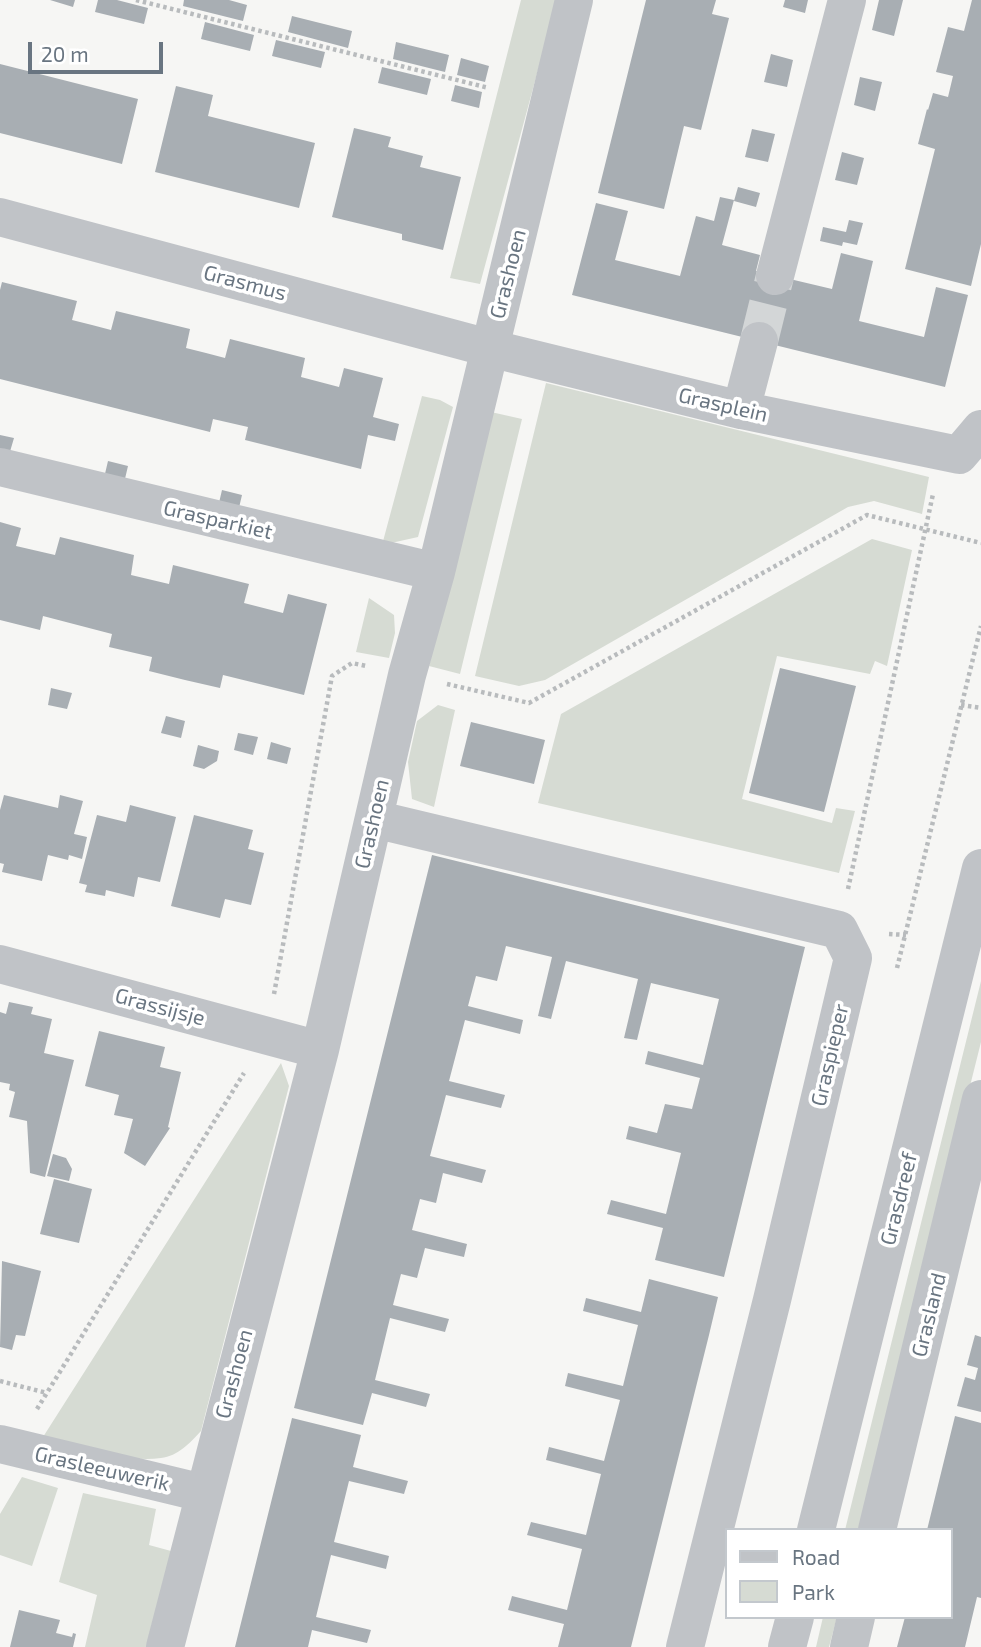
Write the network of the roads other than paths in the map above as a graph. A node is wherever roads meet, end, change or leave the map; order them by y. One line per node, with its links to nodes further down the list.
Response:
1 (574, 0): 6 (street, Grashoen)
2 (847, 0): 4 (street)
3 (0, 217): 6 (street, Grasmus)
4 (775, 275)
5 (759, 341): 7 (street)
6 (489, 348): 7 (street, Grasplein); 10 (street, Grashoen)
7 (741, 410): 8 (street, Grasplein)
8 (960, 445)
9 (0, 467): 10 (street, Grasparkiet)
10 (436, 572): 11 (street, Grashoen)
11 (374, 819): 14 (street, Grashoen); 23 (street, Graspieper)
12 (981, 868): 18 (street, Grasdreef)
13 (0, 964): 14 (street, Grassijsje)
14 (320, 1050): 17 (street, Grashoen)
15 (981, 1099): 19 (street, Grasland)
16 (0, 1444): 17 (street, Grasleeuwerik)
17 (203, 1493): 22 (street, Grashoen)
18 (816, 1528)
19 (877, 1528)
20 (794, 1619): 24 (street)
21 (856, 1619): 25 (street)
22 (164, 1647)
23 (685, 1647)
24 (787, 1647)
25 (849, 1647)

